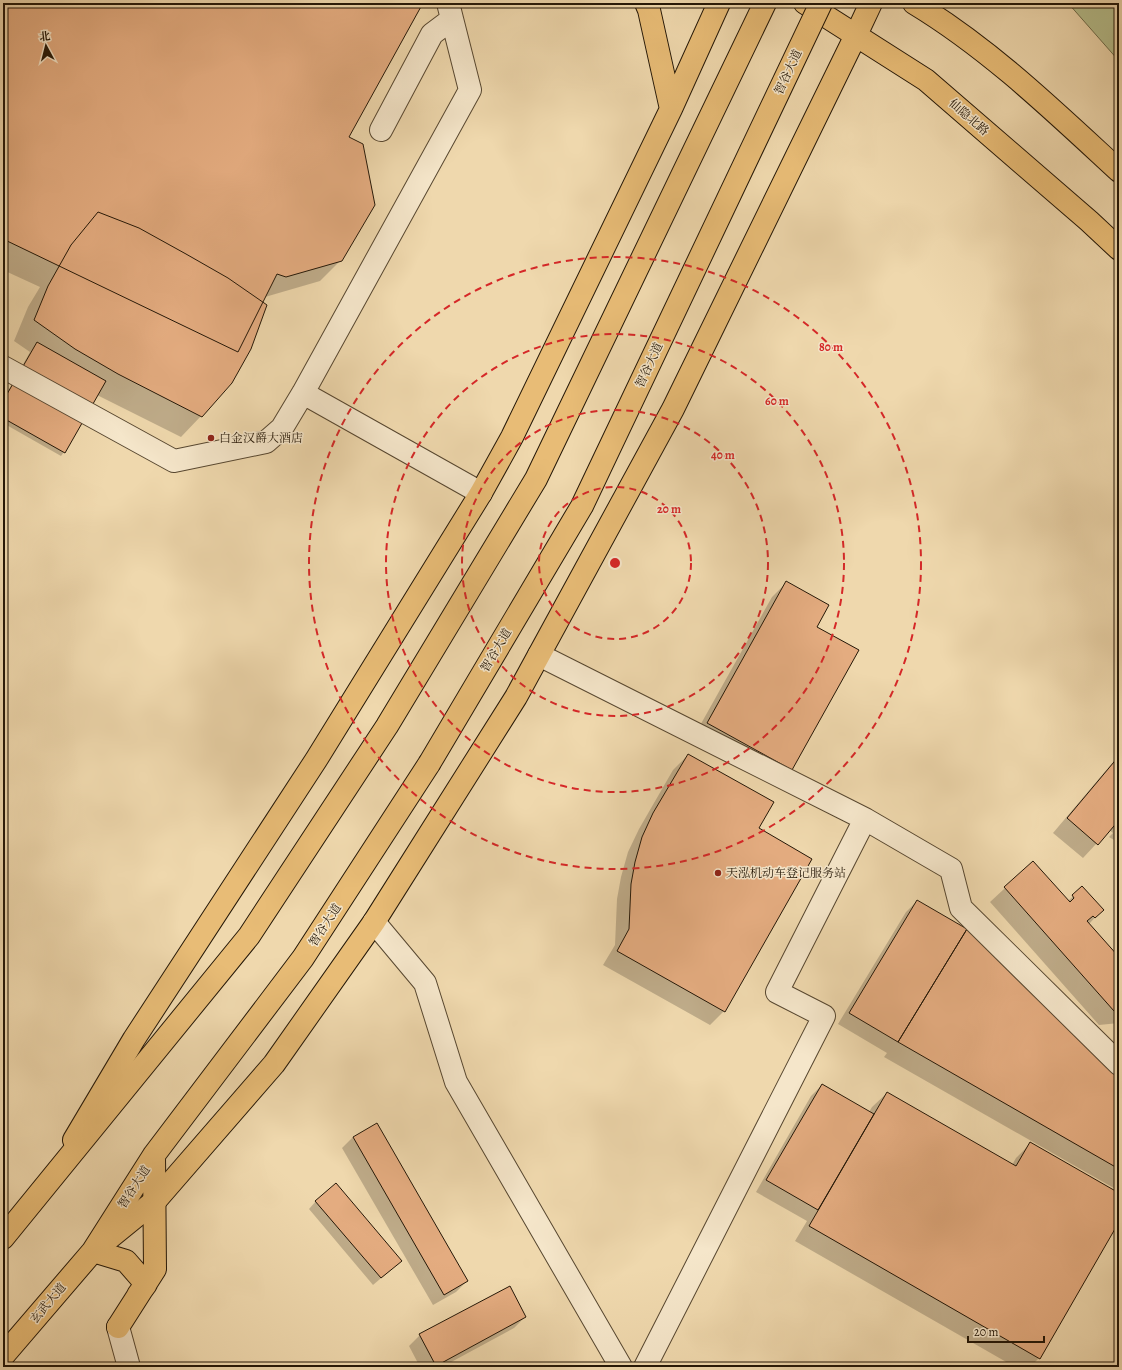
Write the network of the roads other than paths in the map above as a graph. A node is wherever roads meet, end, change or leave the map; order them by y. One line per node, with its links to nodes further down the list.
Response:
1 (646, 3): 10 (main road)
2 (719, 3): 10 (main road)
3 (765, 3): 22 (main road)
4 (805, 3): 9 (main road, 仙隐北路)
5 (821, 3): 21 (main road, 智谷大道, bridge)
6 (871, 3): 9 (main road)
7 (914, 3): 12 (main road)
8 (450, 11): 11 (street); 15 (street)
9 (856, 35): 13 (main road, 仙隐北路); 17 (main road)
10 (671, 109): 16 (main road)
11 (381, 130)
12 (1119, 171)
13 (1119, 249)
14 (3, 367): 15 (street)
15 (303, 393): 16 (street)
16 (480, 492): 22 (main road)
17 (539, 655): 18 (street); 19 (main road)
18 (865, 819): 20 (street); 30 (street)
19 (374, 922): 23 (main road); 29 (street)
20 (1119, 1064)
21 (154, 1155): 23 (main road); 25 (main road, 智谷大道)
22 (48, 1184): 24 (main road)
23 (156, 1200): 25 (main road); 26 (main road)
24 (3, 1238)
25 (92, 1251): 26 (main road); 27 (main road, 玄武大道)
26 (118, 1327): 28 (street)
27 (3, 1356)
28 (129, 1367)
29 (621, 1367)
30 (645, 1367)

